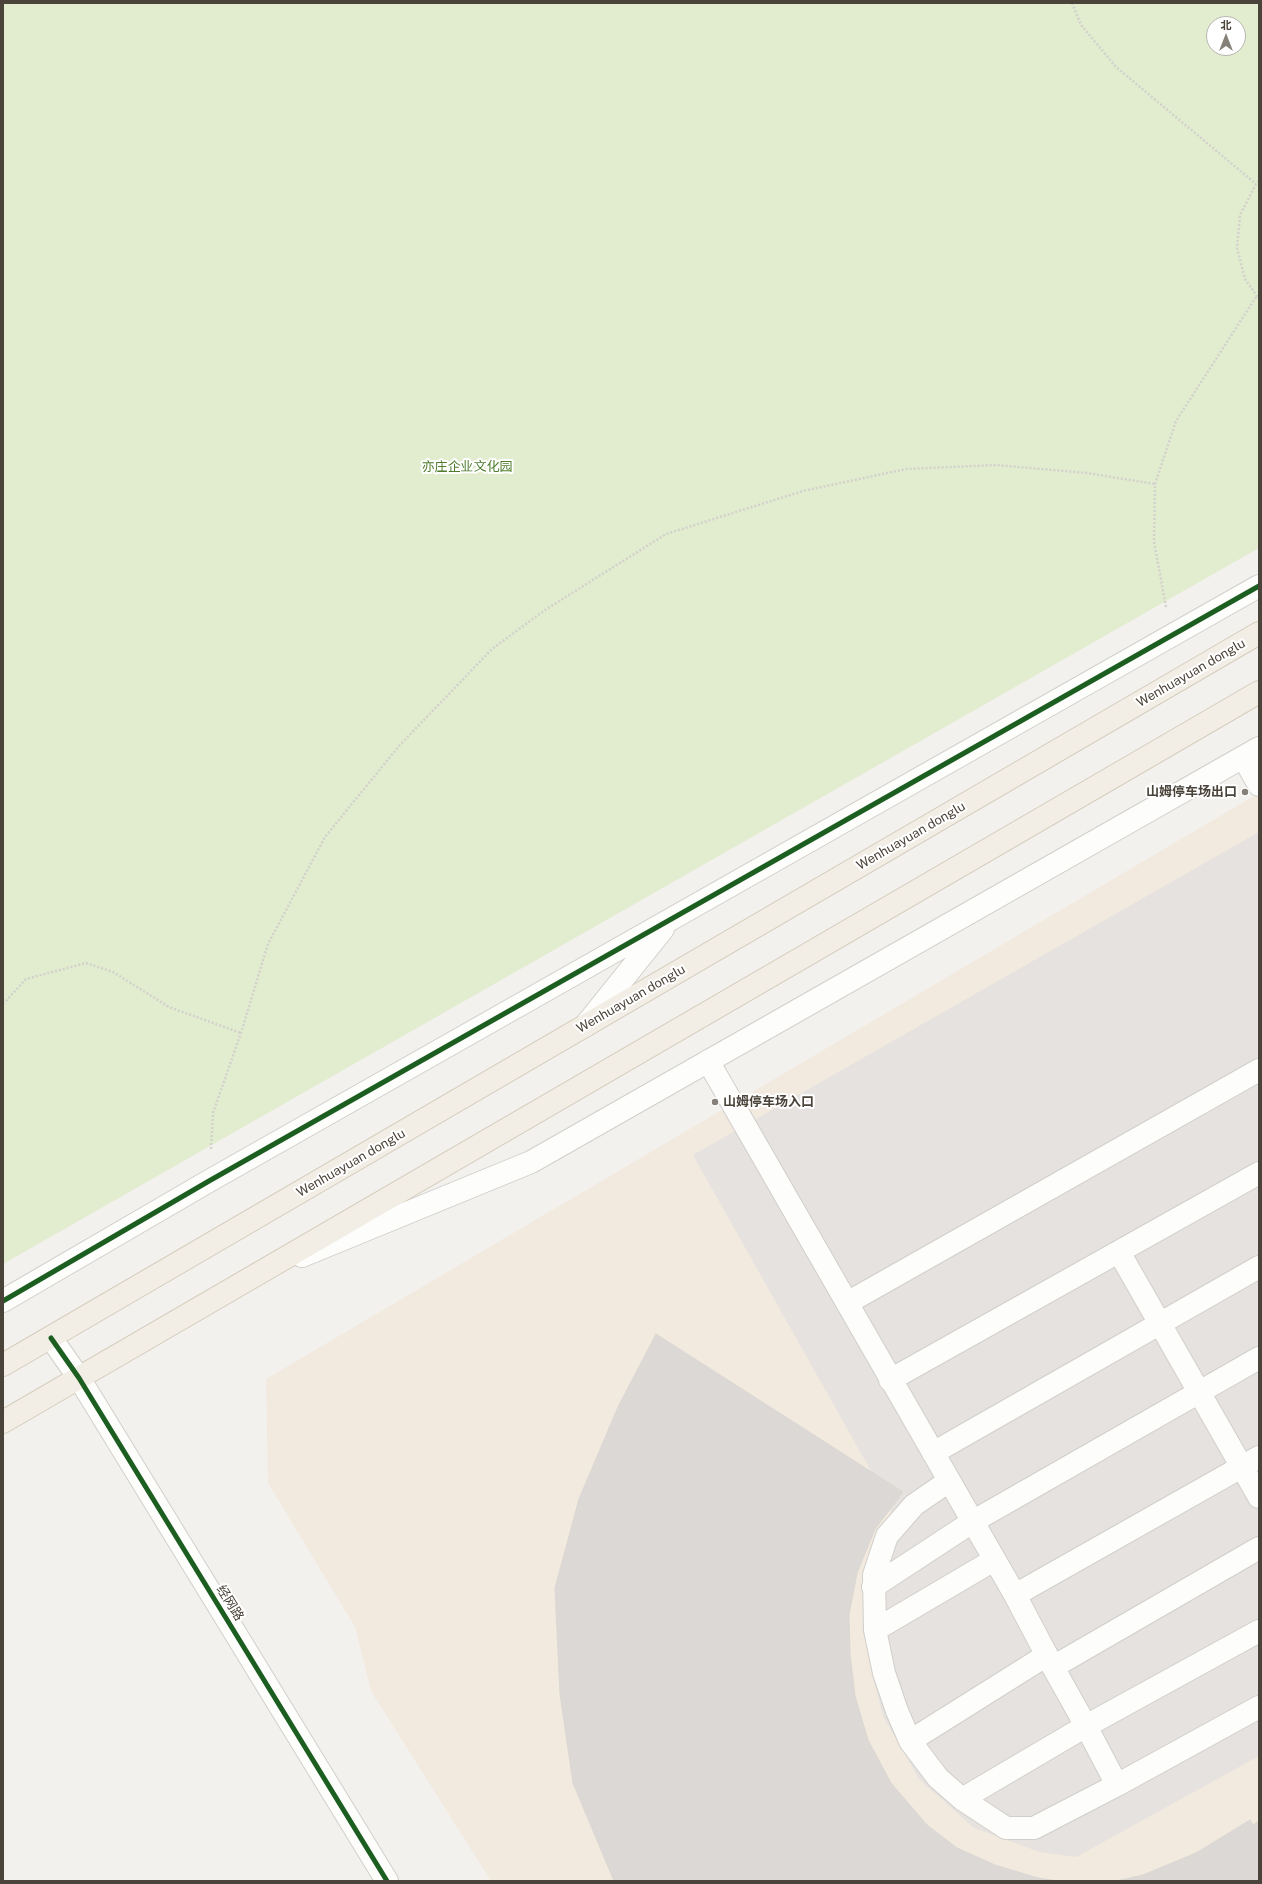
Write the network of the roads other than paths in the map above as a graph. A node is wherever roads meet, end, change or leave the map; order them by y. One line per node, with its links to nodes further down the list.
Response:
1 (1259, 586): 6 (street)
2 (1259, 633): 7 (main road, Wenhuayuan donglu)
3 (1259, 692): 13 (main road)
4 (1251, 752): 5 (street); 8 (street)
5 (1259, 785)
6 (670, 920): 7 (street); 14 (street)
7 (585, 1026): 16 (main road, Wenhuayuan donglu)
8 (708, 1062): 13 (street); 15 (street)
9 (1259, 1070): 15 (street)
10 (1259, 1173): 11 (street)
11 (1119, 1252): 20 (street); 25 (street)
12 (1259, 1267): 22 (street)
13 (257, 1275): 19 (main road)
14 (3, 1301)
15 (847, 1304): 20 (street)
16 (51, 1338): 18 (main road, Wenhuayuan donglu); 19 (street, 经网路)
17 (1259, 1358): 26 (street)
18 (3, 1365)
19 (79, 1378): 21 (main road); 39 (street, 经网路)
20 (890, 1380): 22 (street)
21 (3, 1422)
22 (933, 1453): 24 (street)
23 (1259, 1457): 30 (street)
24 (949, 1481): 26 (street); 29 (street)
25 (1259, 1497)
26 (972, 1522): 28 (street); 29 (street)
27 (1259, 1548): 33 (street)
28 (994, 1560): 30 (street); 31 (street)
29 (873, 1587): 31 (street)
30 (1015, 1595): 33 (street)
31 (875, 1630): 36 (street)
32 (1259, 1631): 35 (street)
33 (1050, 1661): 35 (street); 36 (street)
34 (1259, 1707): 37 (street)
35 (1086, 1726): 37 (street); 38 (street)
36 (910, 1741): 38 (street)
37 (1117, 1785): 38 (street)
38 (962, 1799)
39 (387, 1881)

